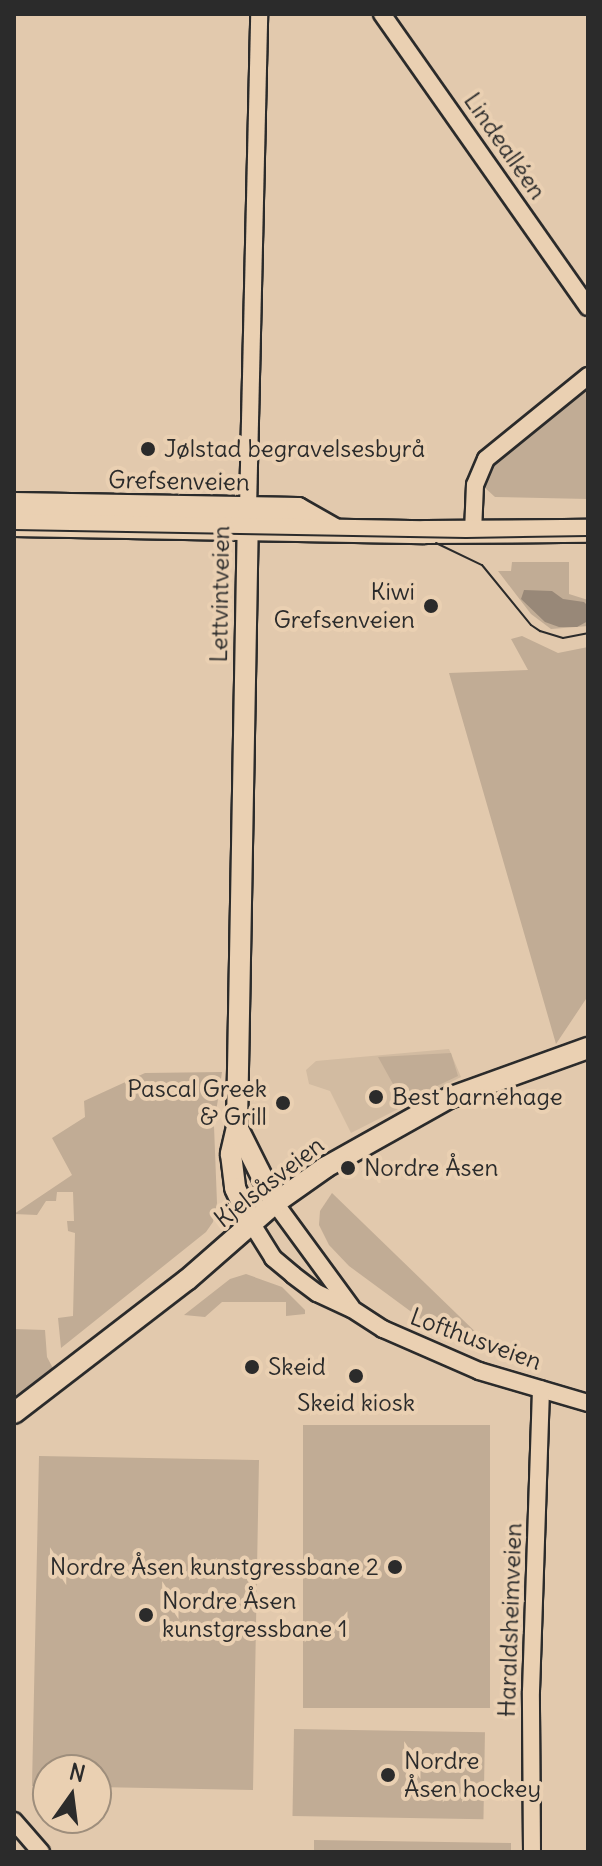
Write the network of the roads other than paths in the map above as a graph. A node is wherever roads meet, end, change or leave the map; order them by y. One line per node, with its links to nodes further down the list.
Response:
1 (259, 14): 6 (street, Lettvintveien)
2 (382, 14): 3 (street, Lindealléen)
3 (588, 307)
4 (588, 376): 9 (street)
5 (14, 504): 6 (main road, Grefsenveien)
6 (248, 519): 7 (main road, Grefsenveien); 9 (main road, Grefsenveien); 11 (street, Lettvintveien)
7 (14, 525)
8 (588, 531): 9 (main road, Grefsenveien)
9 (473, 532)
10 (588, 1048): 12 (street, Kjelsåsveien)
11 (237, 1127): 12 (street, Lettvintveien); 13 (street, Lettvintveien)
12 (275, 1203): 13 (street, Kjelsåsveien); 14 (street, Lofthusveien)
13 (252, 1224): 14 (street, Lofthusveien); 17 (street, Kjelsåsveien)
14 (352, 1309): 15 (street, Lofthusveien)
15 (541, 1389): 16 (street, Lofthusveien); 20 (street, Haraldsheimveien)
16 (588, 1403)
17 (14, 1413)
18 (14, 1821): 19 (street)
19 (41, 1852)
20 (532, 1852)

